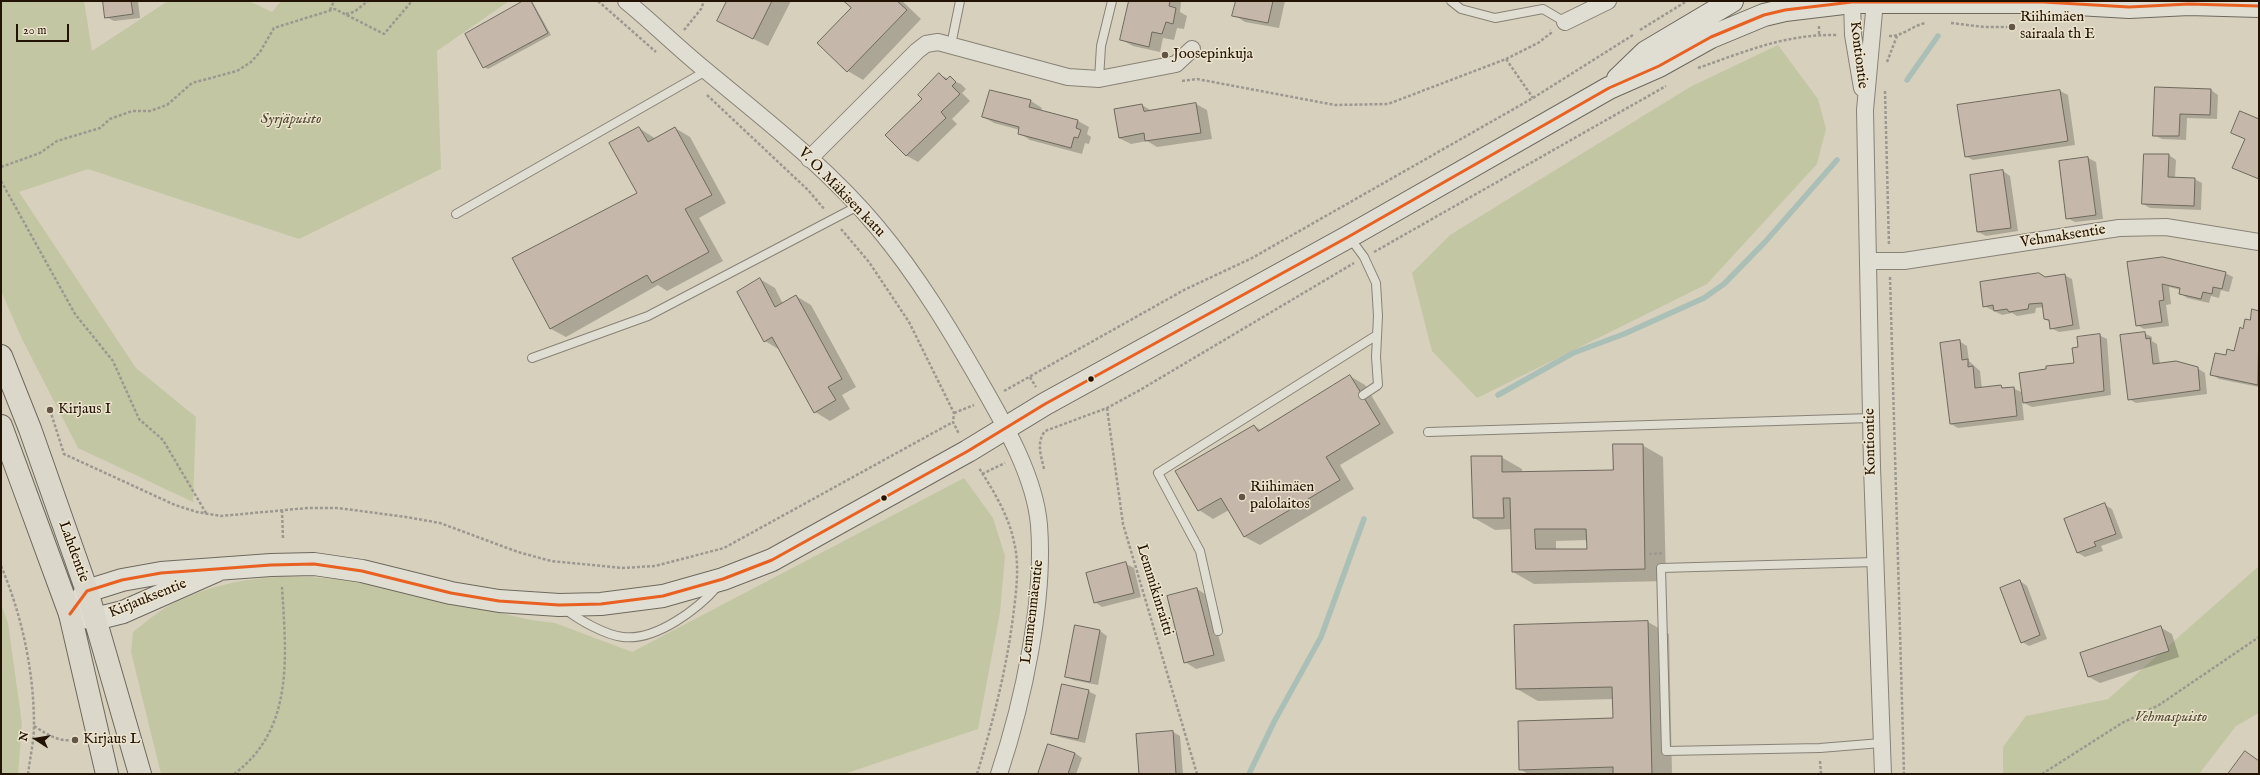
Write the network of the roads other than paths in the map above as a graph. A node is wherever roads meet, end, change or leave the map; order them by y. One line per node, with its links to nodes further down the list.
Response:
1 (626, 1): 14 (street, V. O. Mäkisen katu)
2 (960, 1): 12 (lane)
3 (1112, 1): 15 (lane)
4 (1451, 1): 11 (lane)
5 (1608, 1): 11 (street)
6 (1732, 1): 16 (street, Kirjauksentie)
7 (1852, 1): 8 (street, Kirjauksentie); 16 (street, Kirjauksentie); 17 (street, Kontiontie)
8 (1875, 2): 9 (street, Kirjauksentie); 17 (street, Kontiontie)
9 (2180, 3): 10 (street, Kirjauksentie)
10 (2259, 6)
11 (1565, 22)
12 (951, 45): 15 (street); 18 (street)
13 (1192, 48): 15 (street)
14 (706, 71): 18 (street, V. O. Mäkisen katu); 20 (lane)
15 (1099, 79)
16 (1609, 88): 21 (street, Kirjauksentie)
17 (1865, 110): 23 (street, Kontiontie)
18 (809, 159): 19 (street, V. O. Mäkisen katu)
19 (858, 206): 26 (lane); 30 (street, V. O. Mäkisen katu)
20 (456, 214)
21 (1348, 237): 24 (lane); 30 (street, Kirjauksentie)
22 (2259, 242): 23 (street, Vehmaksentie)
23 (1868, 262): 28 (street, Kontiontie)
24 (1377, 335): 27 (lane); 39 (lane)
25 (1, 356): 35 (main road, Lahdentie)
26 (532, 358)
27 (1362, 395)
28 (1871, 418): 31 (lane); 32 (street, Kontiontie)
29 (1, 426): 37 (main road, Lahdentie)
30 (1006, 428): 34 (street, Kirjauksentie); 43 (street, Lemmenmäentie)
31 (1428, 432)
32 (1875, 562): 40 (street, Kontiontie); 40 (lane)
33 (218, 570): 35 (street, Kirjauksentie); 36 (street, Kirjauksentie); 38 (street, Kirjauksentie)
34 (723, 579): 36 (street, Kirjauksentie); 36 (lane)
35 (87, 591): 37 (street); 38 (main road, Lahdentie)
36 (559, 605)
37 (70, 614): 38 (street, Kirjauksentie); 41 (main road, Lahdentie)
38 (94, 619): 42 (main road, Lahdentie)
39 (1218, 631)
40 (1881, 743): 44 (street, Kontiontie)
41 (107, 774)
42 (140, 774)
43 (999, 774)
44 (1883, 774)

